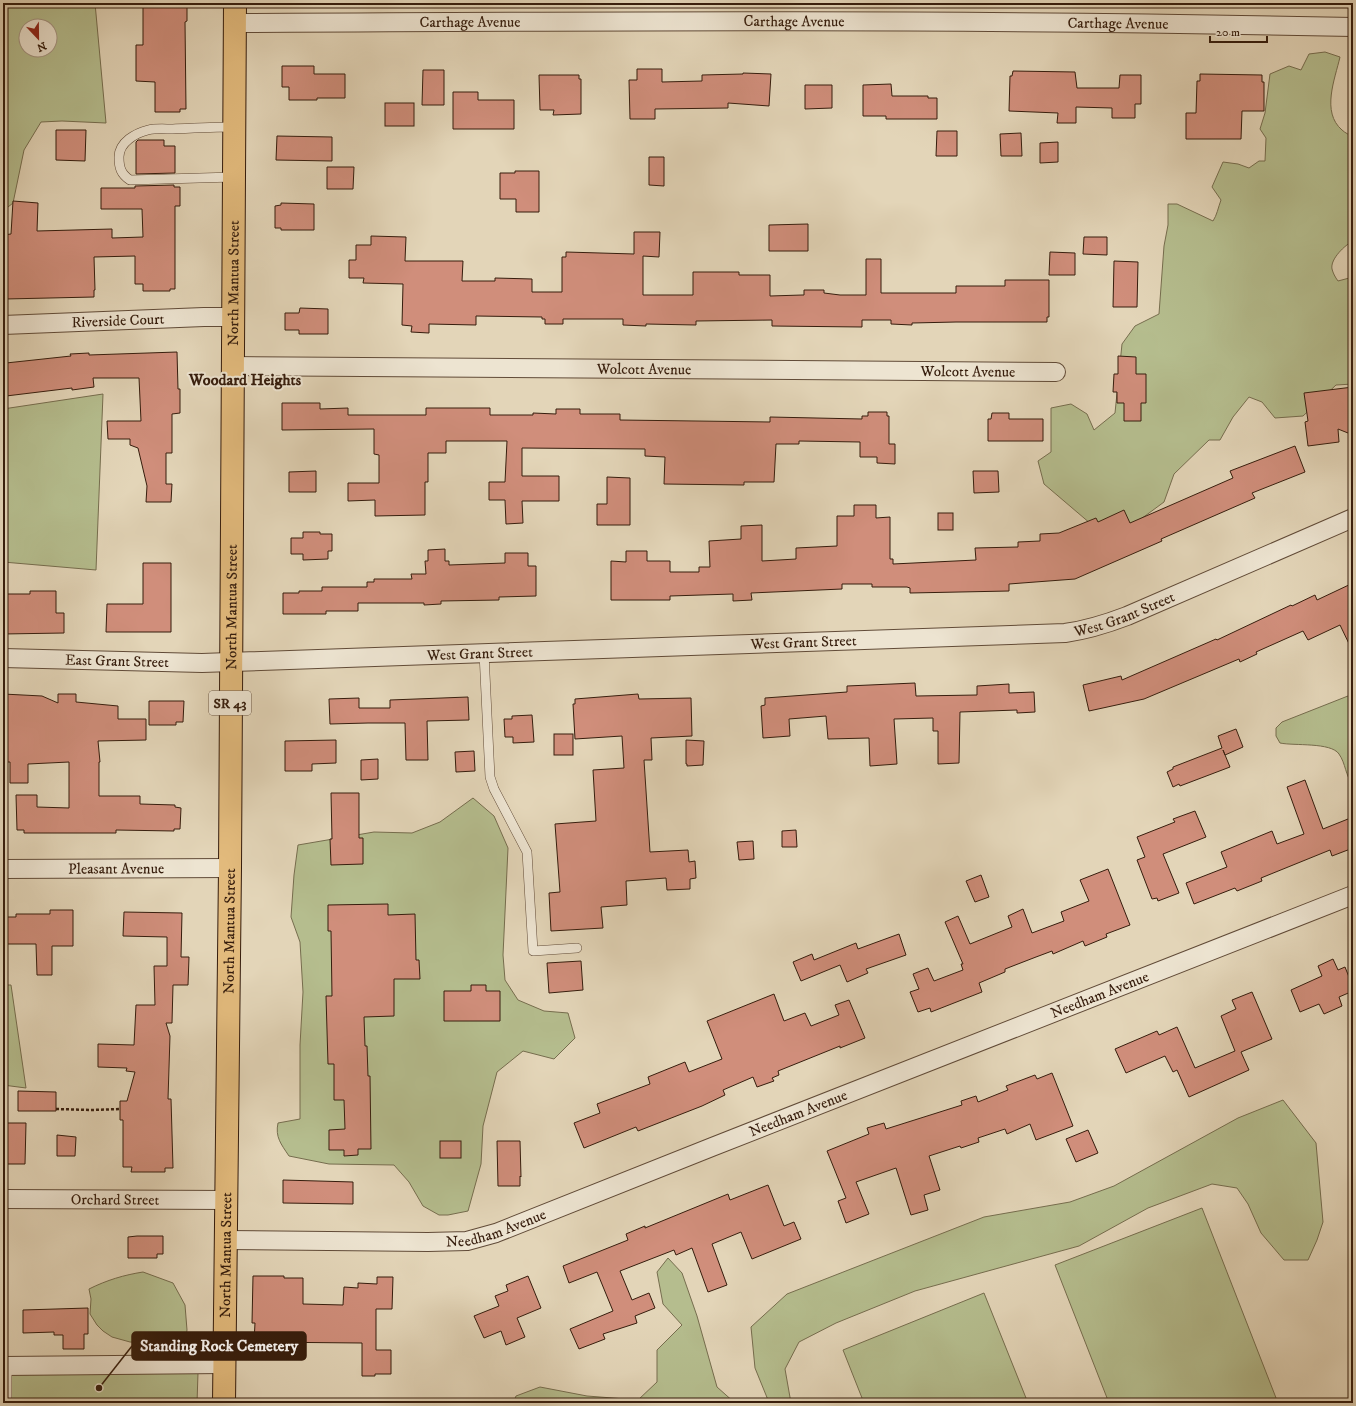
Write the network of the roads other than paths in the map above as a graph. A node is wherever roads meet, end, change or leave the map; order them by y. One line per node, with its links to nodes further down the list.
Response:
1 (235, 13): 2 (street, Carthage Avenue); 3 (main road, North Mantua Street / SR 43)
2 (1353, 27)
3 (234, 127): 4 (main road, North Mantua Street / SR 43); 4 (lane)
4 (234, 177): 5 (main road, North Mantua Street / SR 43)
5 (232, 317): 6 (street, Riverside Court); 7 (main road, North Mantua Street / SR 43)
6 (3, 326)
7 (232, 366): 8 (street, Wolcott Avenue); 12 (main road, North Mantua Street / SR 43)
8 (1056, 372)
9 (1353, 518): 10 (street, West Grant Street)
10 (484, 653): 12 (street, West Grant Street); 16 (lane)
11 (3, 658): 12 (street, East Grant Street)
12 (230, 662): 13 (main road, North Mantua Street / SR 43)
13 (230, 868): 14 (street, Pleasant Avenue); 18 (main road, North Mantua Street / SR 43)
14 (3, 869)
15 (1353, 895): 19 (street, Needham Avenue)
16 (577, 948)
17 (3, 1199): 18 (street, Orchard Street)
18 (227, 1200): 19 (main road, North Mantua Street / SR 43)
19 (226, 1240): 20 (main road, North Mantua Street / SR 43)
20 (224, 1364): 21 (street); 23 (main road, North Mantua Street / SR 43)
21 (5, 1366): 22 (lane)
22 (7, 1403)
23 (224, 1403)

